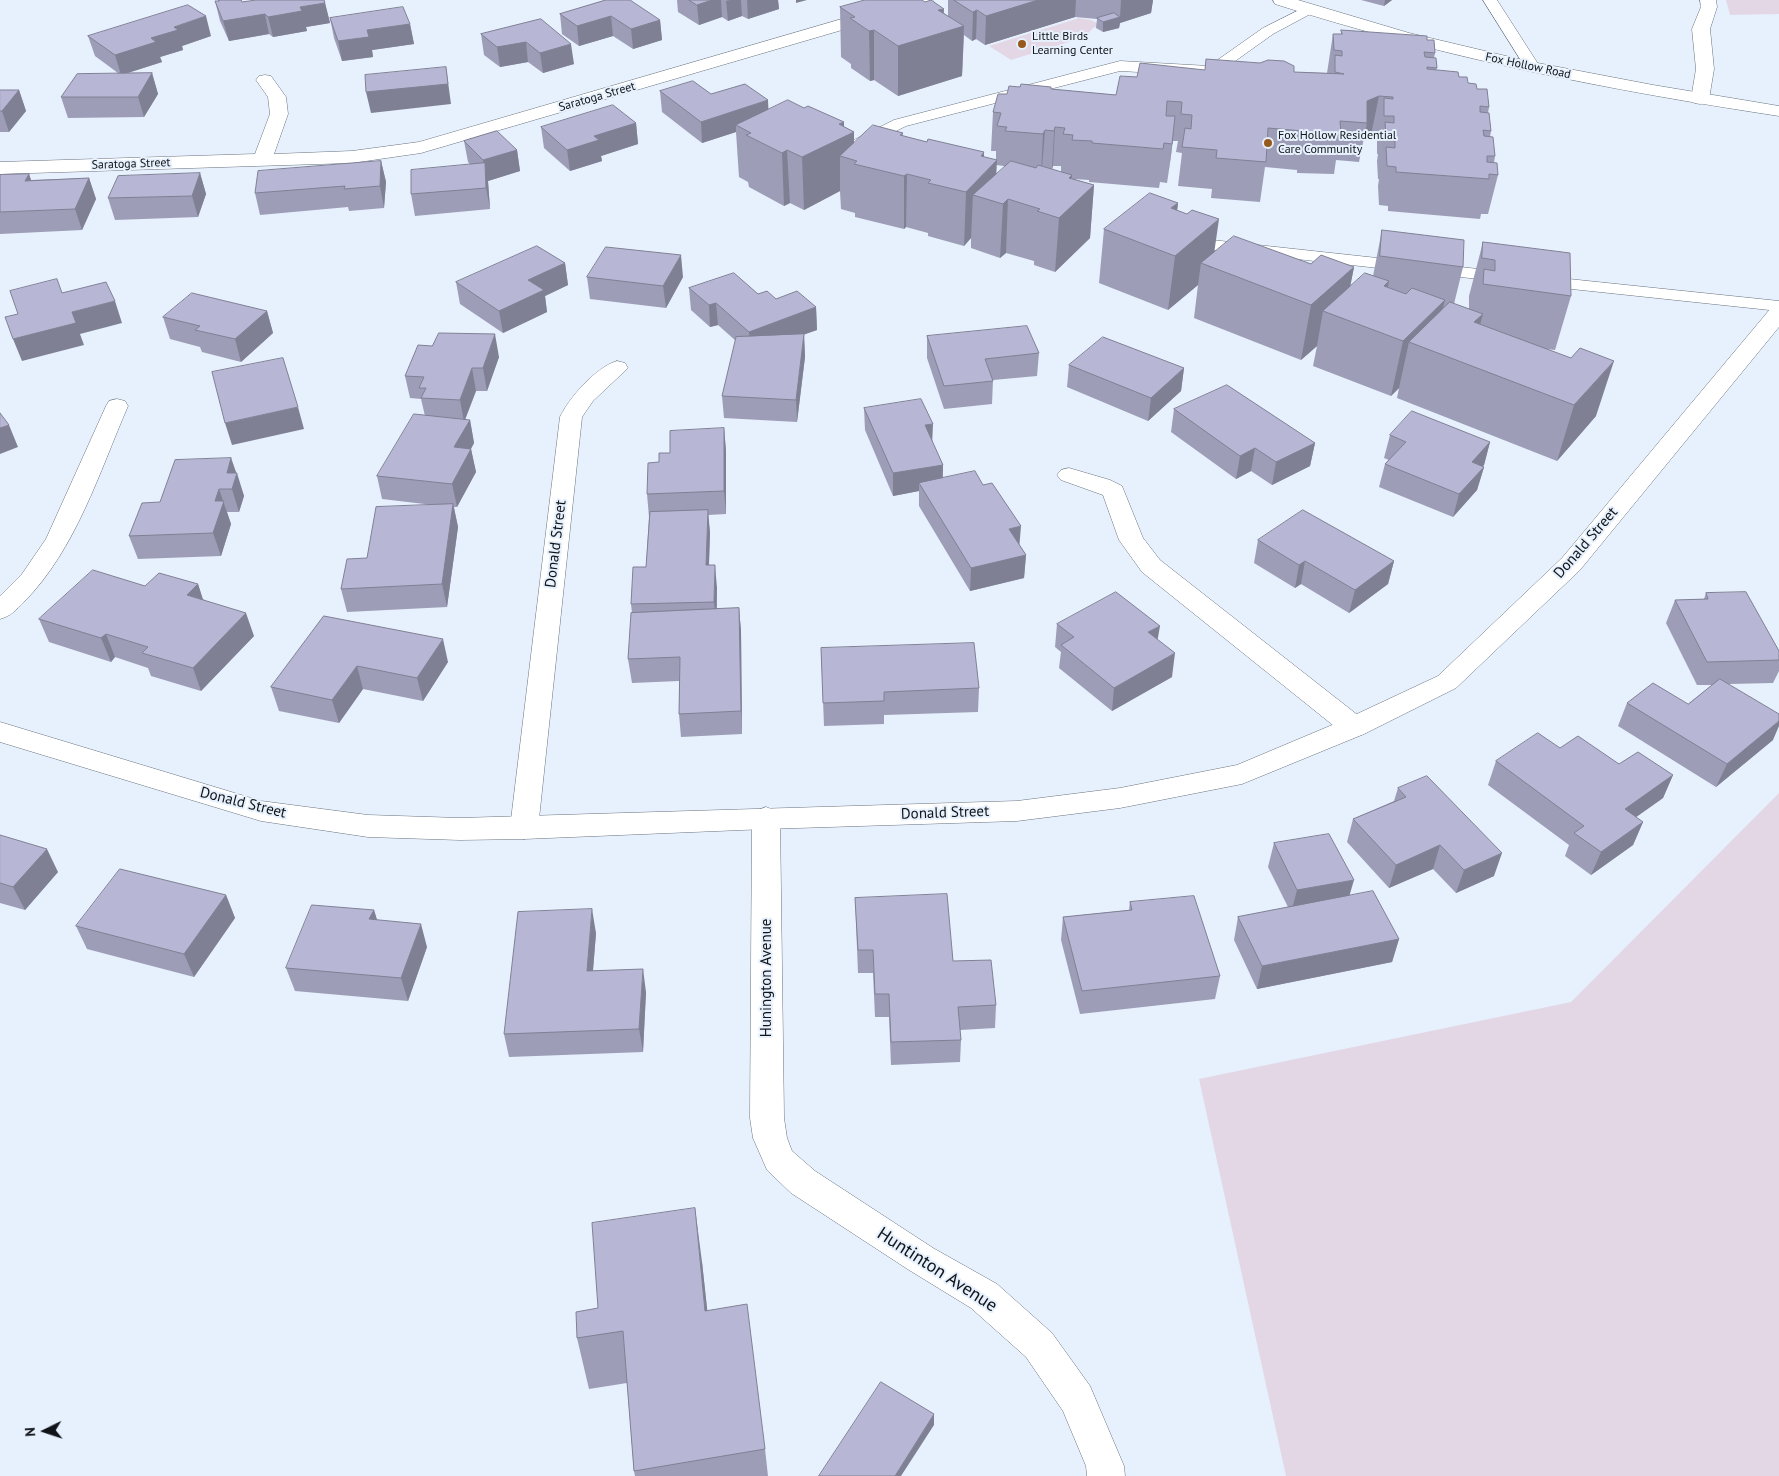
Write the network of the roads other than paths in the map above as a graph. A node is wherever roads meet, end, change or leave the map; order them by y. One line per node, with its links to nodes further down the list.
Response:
1 (925, 0): 11 (street, Saratoga Street)
2 (1281, 0): 5 (street, Fox Hollow Road)
3 (1490, 0): 6 (lane)
4 (1708, 0): 8 (street)
5 (1309, 9): 6 (street, Fox Hollow Road); 10 (lane)
6 (1532, 67): 8 (street, Fox Hollow Road)
7 (265, 80): 11 (street)
8 (1700, 99): 9 (street, Fox Hollow Road)
9 (1779, 111)
10 (843, 153)
11 (262, 160): 12 (street, Saratoga Street)
12 (0, 168)
13 (1163, 240): 14 (lane)
14 (1779, 306)
15 (1779, 313): 20 (street, Donald Street)
16 (617, 368): 23 (street, Donald Street)
17 (117, 406): 19 (street)
18 (1069, 475): 20 (street)
19 (0, 611)
20 (1354, 727): 22 (street, Donald Street)
21 (0, 732): 23 (street, Donald Street)
22 (766, 818): 23 (street, Donald Street); 24 (street, Hunington Avenue)
23 (524, 828)
24 (770, 1138): 25 (street, Huntinton Avenue)
25 (1106, 1476)

